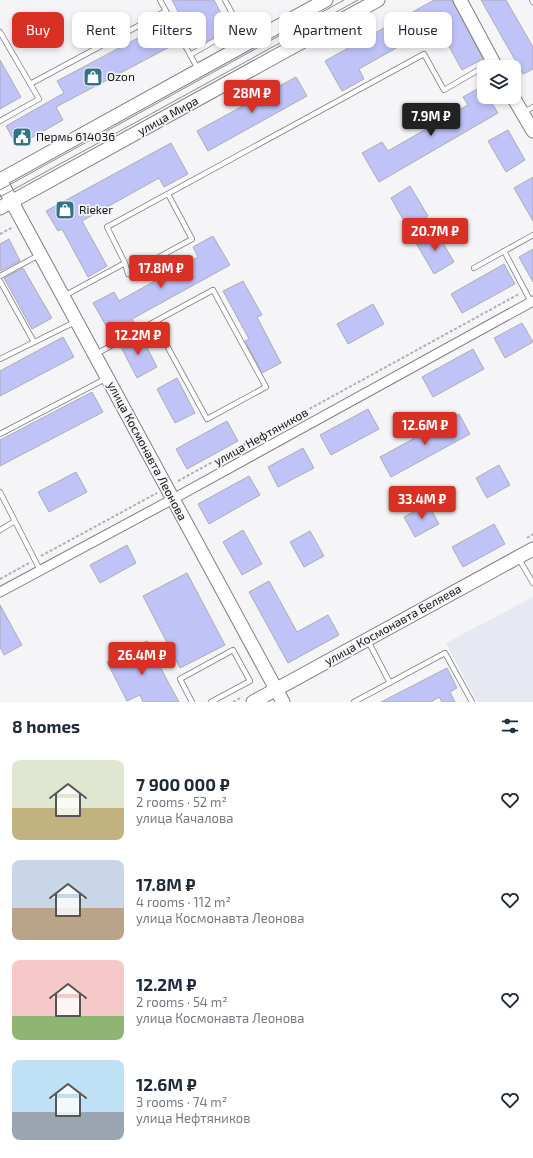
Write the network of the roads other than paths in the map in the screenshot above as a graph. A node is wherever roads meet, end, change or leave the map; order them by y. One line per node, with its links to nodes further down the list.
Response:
1 (160, 0): 6 (lane)
2 (225, 0): 7 (lane)
3 (326, 0): 8 (main road, улица Мира)
4 (378, 0): 22 (main road, улица Мира)
5 (460, 0): 13 (main road)
6 (166, 11): 12 (lane); 16 (lane)
7 (232, 12)
8 (271, 30)
9 (0, 32): 16 (lane)
10 (214, 42): 12 (lane)
11 (239, 48): 14 (main road, улица Мира)
12 (190, 55): 14 (lane)
13 (492, 60)
14 (198, 71): 20 (main road, улица Мира)
15 (477, 73): 21 (lane)
16 (30, 84): 18 (lane)
17 (528, 110): 19 (main road)
18 (0, 121)
19 (533, 131)
20 (0, 180): 22 (main road, улица Космонавта Леонова)
21 (168, 194): 27 (lane); 27 (lane)
22 (12, 202): 23 (main road, улица Мира); 26 (main road, улица Космонавта Леонова)
23 (0, 208)
24 (533, 235): 25 (lane)
25 (504, 251): 28 (lane); 32 (lane)
26 (40, 254): 29 (lane); 31 (main road, улица Космонавта Леонова)
27 (125, 263): 31 (lane)
28 (474, 268)
29 (0, 276)
30 (0, 281): 35 (lane)
31 (63, 296): 33 (main road, улица Космонавта Леонова)
32 (532, 302): 41 (street, улица Нефтяников)
33 (77, 321): 35 (lane); 36 (main road, улица Космонавта Леонова)
34 (154, 322): 34 (lane); 36 (lane)
35 (34, 342): 37 (lane)
36 (95, 354): 38 (main road, улица Космонавта Леонова)
37 (0, 359)
38 (107, 378): 39 (lane); 41 (main road, улица Космонавта Леонова)
39 (0, 434)
40 (0, 492): 42 (lane)
41 (173, 499): 46 (street, улица Нефтяников); 51 (main road, улица Космонавта Леонова)
42 (15, 521): 43 (lane); 46 (lane)
43 (0, 530)
44 (533, 549): 45 (main road, улица Космонавта Беляева)
45 (518, 557): 47 (lane); 49 (main road, улица Космонавта Беляева)
46 (40, 570): 48 (street, улица Нефтяников)
47 (533, 583)
48 (0, 592)
49 (367, 639): 50 (lane); 51 (main road, улица Космонавта Беляева)
50 (390, 683): 56 (lane); 57 (lane)
51 (276, 689): 54 (main road, улица Космонавта Беляева); 55 (main road, улица Космонавта Леонова)
52 (192, 702): 53 (lane)
53 (211, 702)
54 (253, 702)
55 (283, 702)
56 (354, 702)
57 (472, 702)

